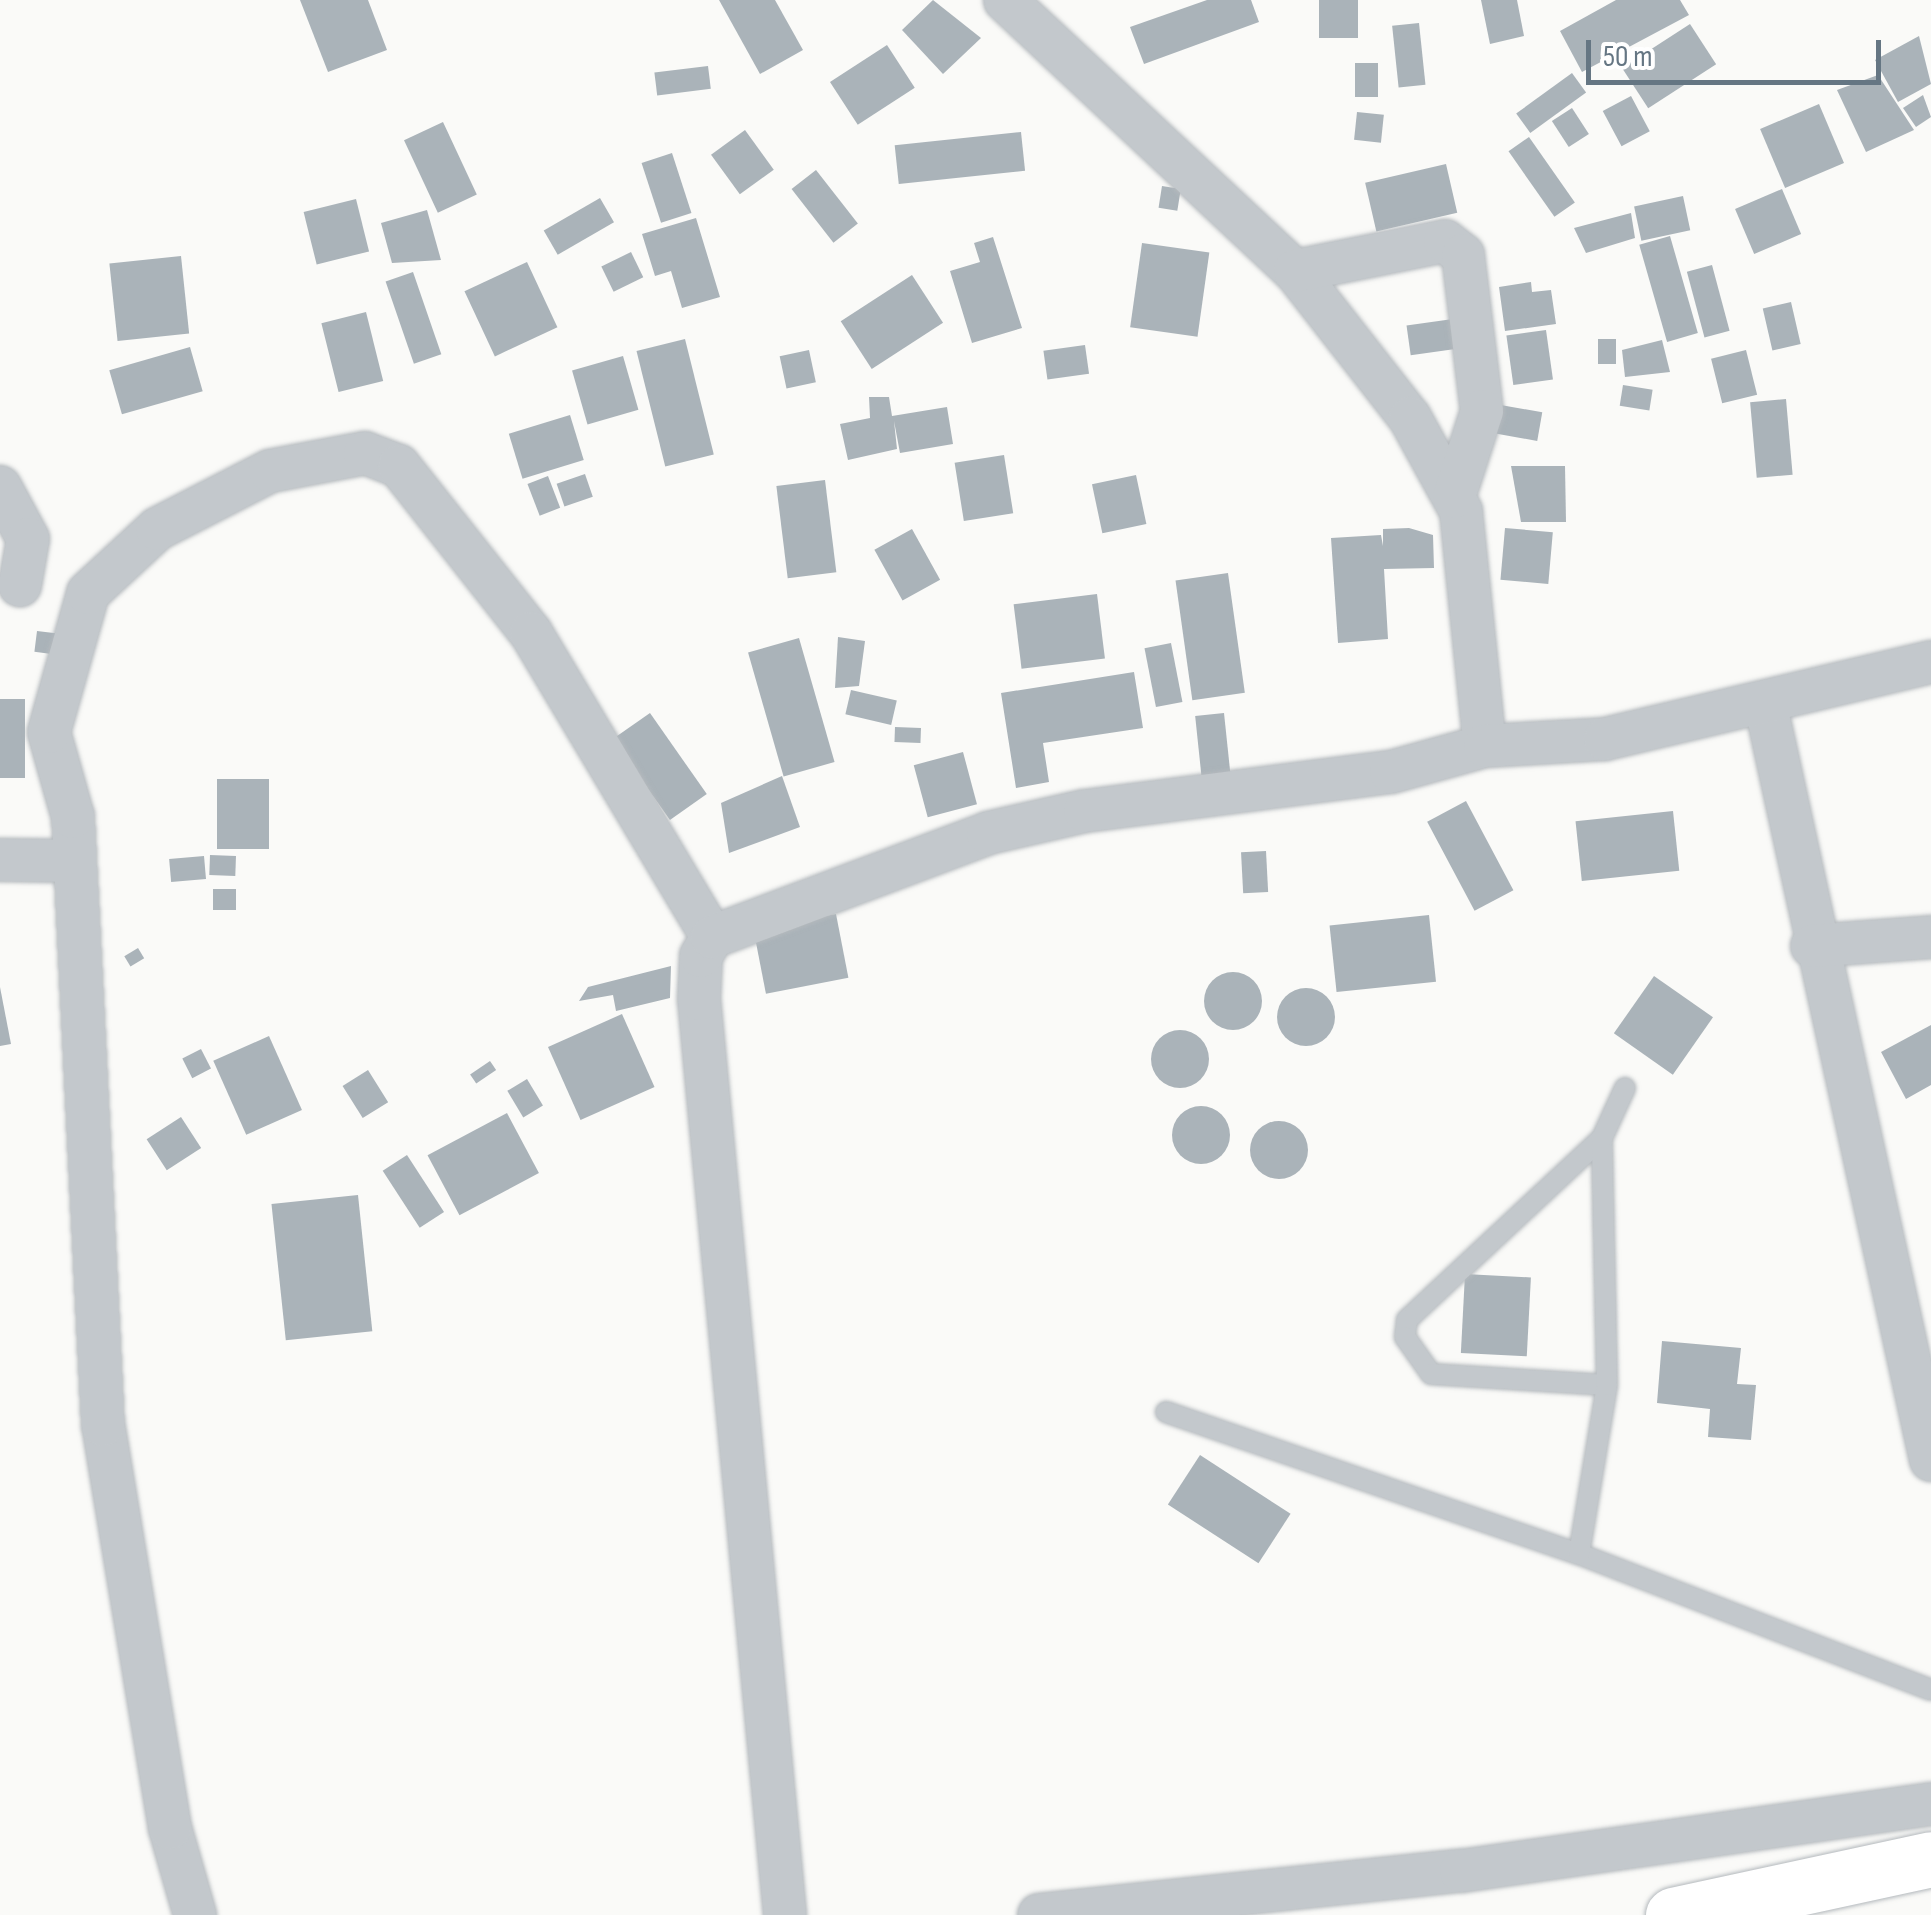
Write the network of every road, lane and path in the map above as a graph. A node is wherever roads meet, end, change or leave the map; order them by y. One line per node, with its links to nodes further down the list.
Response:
1 (1005, 0): 2 (street)
2 (1294, 271): 4 (street); 4 (street)
3 (0, 488): 5 (street)
4 (1454, 497): 9 (street)
5 (10, 585): 6 (street)
6 (88, 593): 11 (street); 12 (street)
7 (1931, 662): 8 (street)
8 (1765, 702): 9 (street); 14 (street)
9 (1485, 746): 12 (street)
10 (0, 860): 11 (street)
11 (75, 861): 24 (street)
12 (712, 937): 25 (street)
13 (1931, 937): 14 (street)
14 (1812, 946): 19 (street)
15 (1625, 1088): 16 (lane)
16 (1602, 1138): 17 (lane); 17 (lane)
17 (1606, 1385): 20 (lane)
18 (1166, 1412): 20 (lane)
19 (1931, 1460)
20 (1579, 1554): 21 (lane)
21 (1931, 1690)
22 (1931, 1804): 26 (street)
23 (1931, 1859): 27 (highway)
24 (196, 1915)
25 (786, 1915)
26 (1039, 1915)
27 (1672, 1915)

